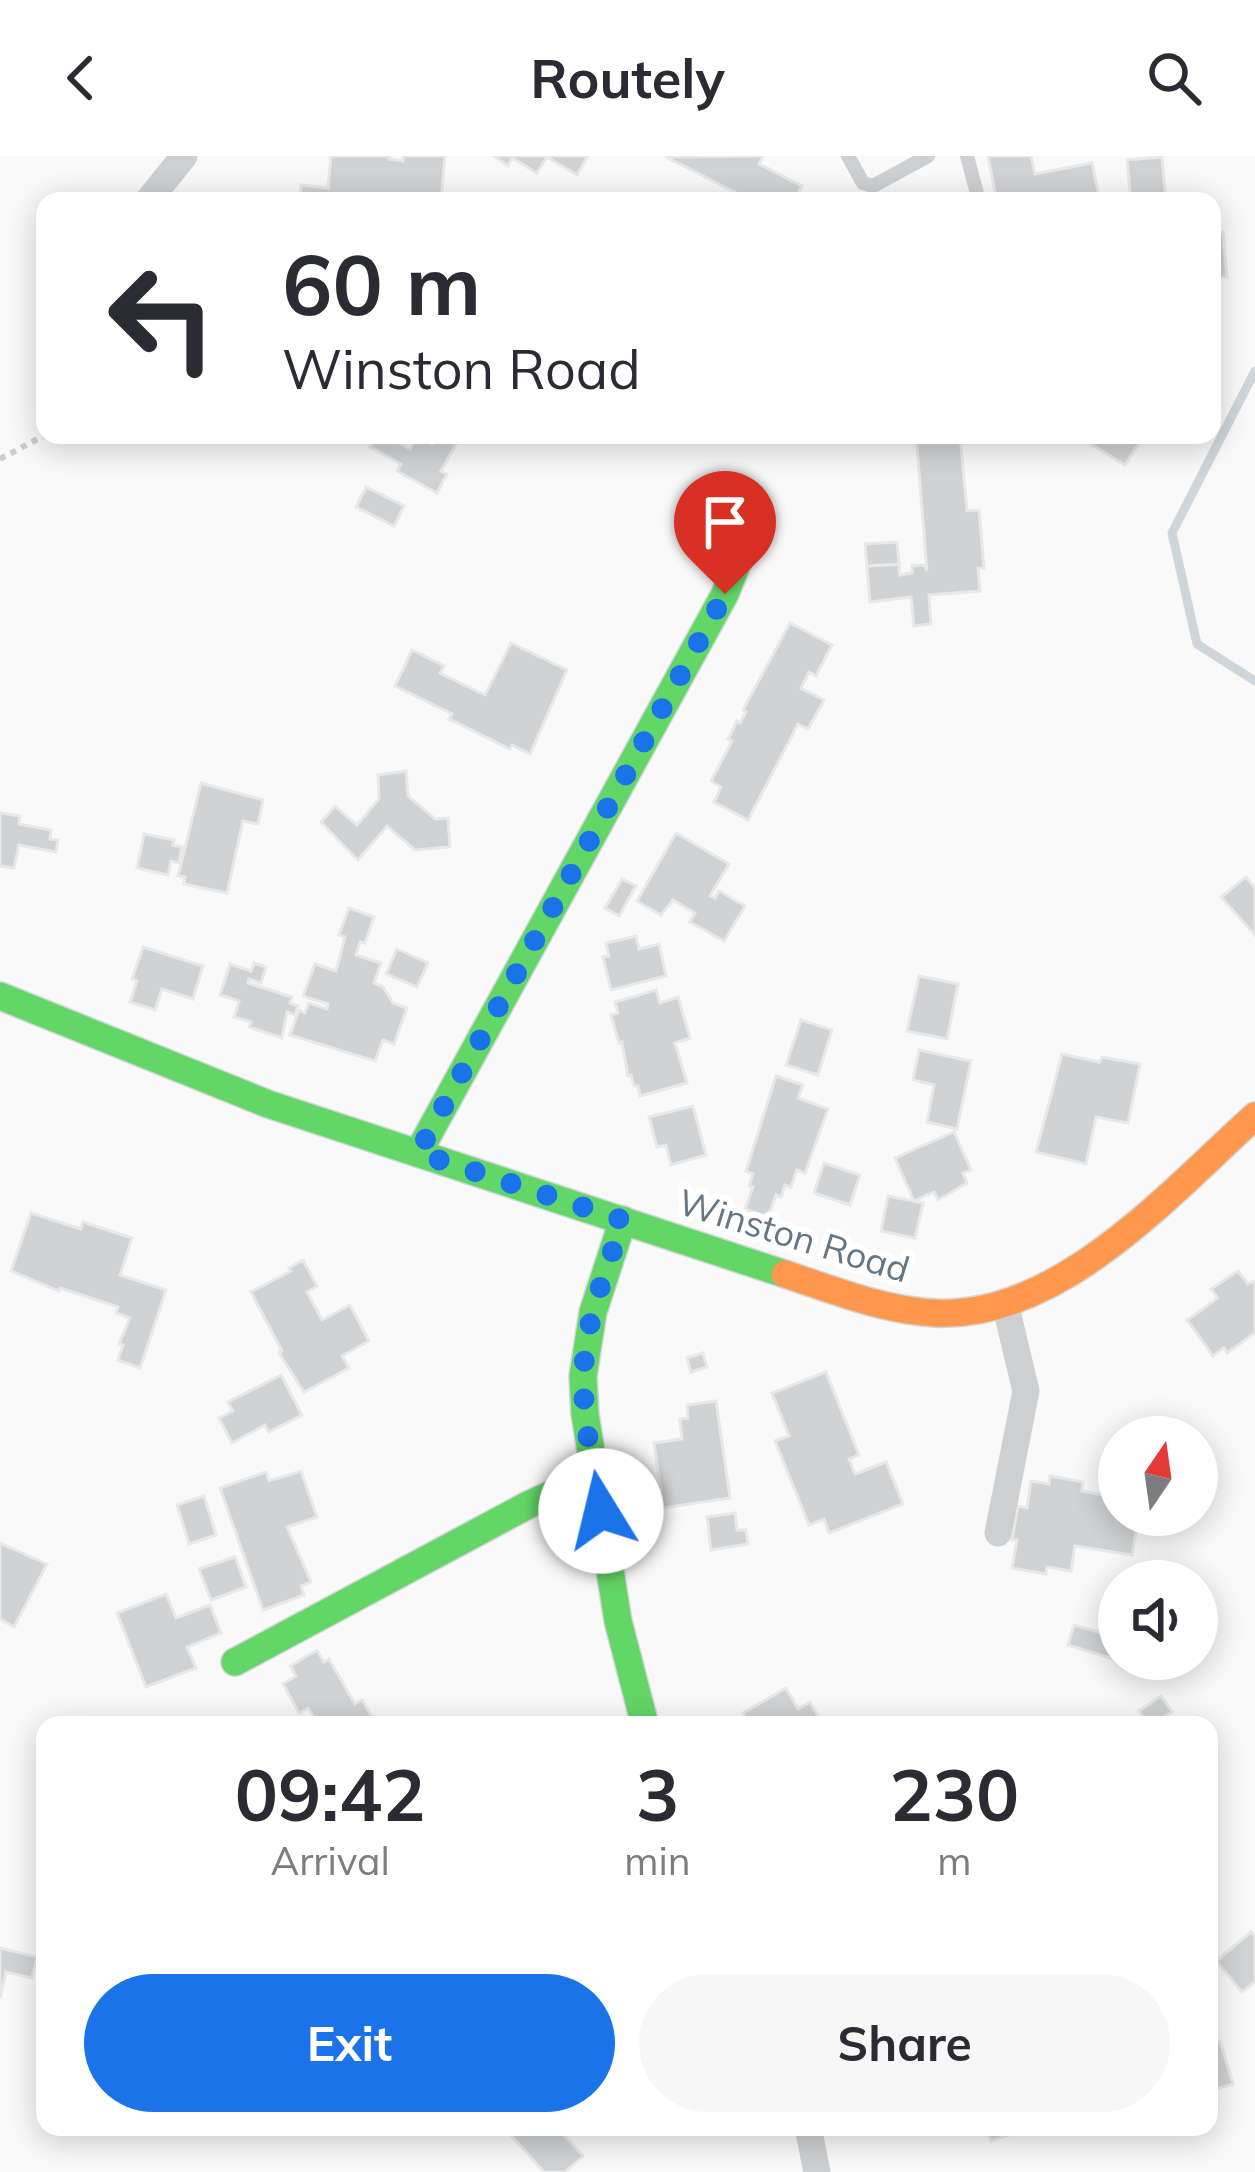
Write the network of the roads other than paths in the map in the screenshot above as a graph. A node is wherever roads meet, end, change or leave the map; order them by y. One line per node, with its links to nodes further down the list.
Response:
1 (184, 156): 5 (street)
2 (848, 156): 3 (lane)
3 (928, 156)
4 (967, 156): 6 (lane)
5 (155, 192)
6 (977, 192)
7 (752, 526): 10 (street)
8 (0, 996): 10 (street, Winston Road)
9 (1255, 1116): 12 (street, Winston Road)
10 (418, 1153): 11 (street, Winston Road)
11 (623, 1220): 12 (street, Winston Road); 13 (street)
12 (1005, 1304): 14 (street)
13 (595, 1474): 15 (street); 16 (street)
14 (998, 1533)
15 (235, 1661)
16 (643, 1716)
17 (810, 2136): 18 (street)
18 (817, 2172)

